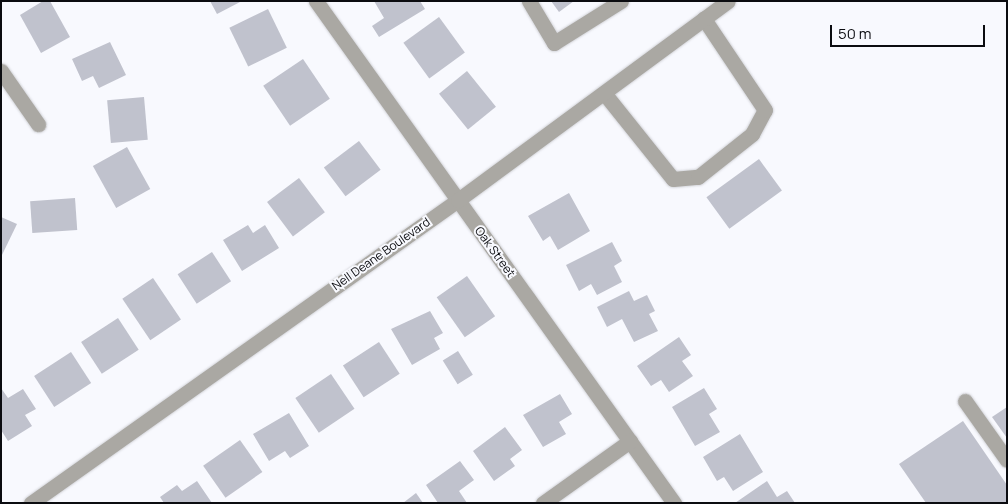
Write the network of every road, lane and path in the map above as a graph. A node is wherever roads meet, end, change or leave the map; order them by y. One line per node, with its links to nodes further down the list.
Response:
1 (316, 1): 9 (street, Oak Street)
2 (529, 1): 3 (street)
3 (621, 1)
4 (728, 1): 5 (street, Nell Deane Boulevard)
5 (704, 19): 7 (street, Nell Deane Boulevard); 7 (street)
6 (1, 71): 8 (street)
7 (604, 93): 9 (street, Nell Deane Boulevard)
8 (38, 124)
9 (458, 200): 11 (street, Oak Street); 13 (street, Nell Deane Boulevard)
10 (966, 401): 12 (street)
11 (630, 440): 14 (street); 15 (street, Oak Street)
12 (1007, 460)
13 (31, 503)
14 (543, 503)
15 (674, 503)

